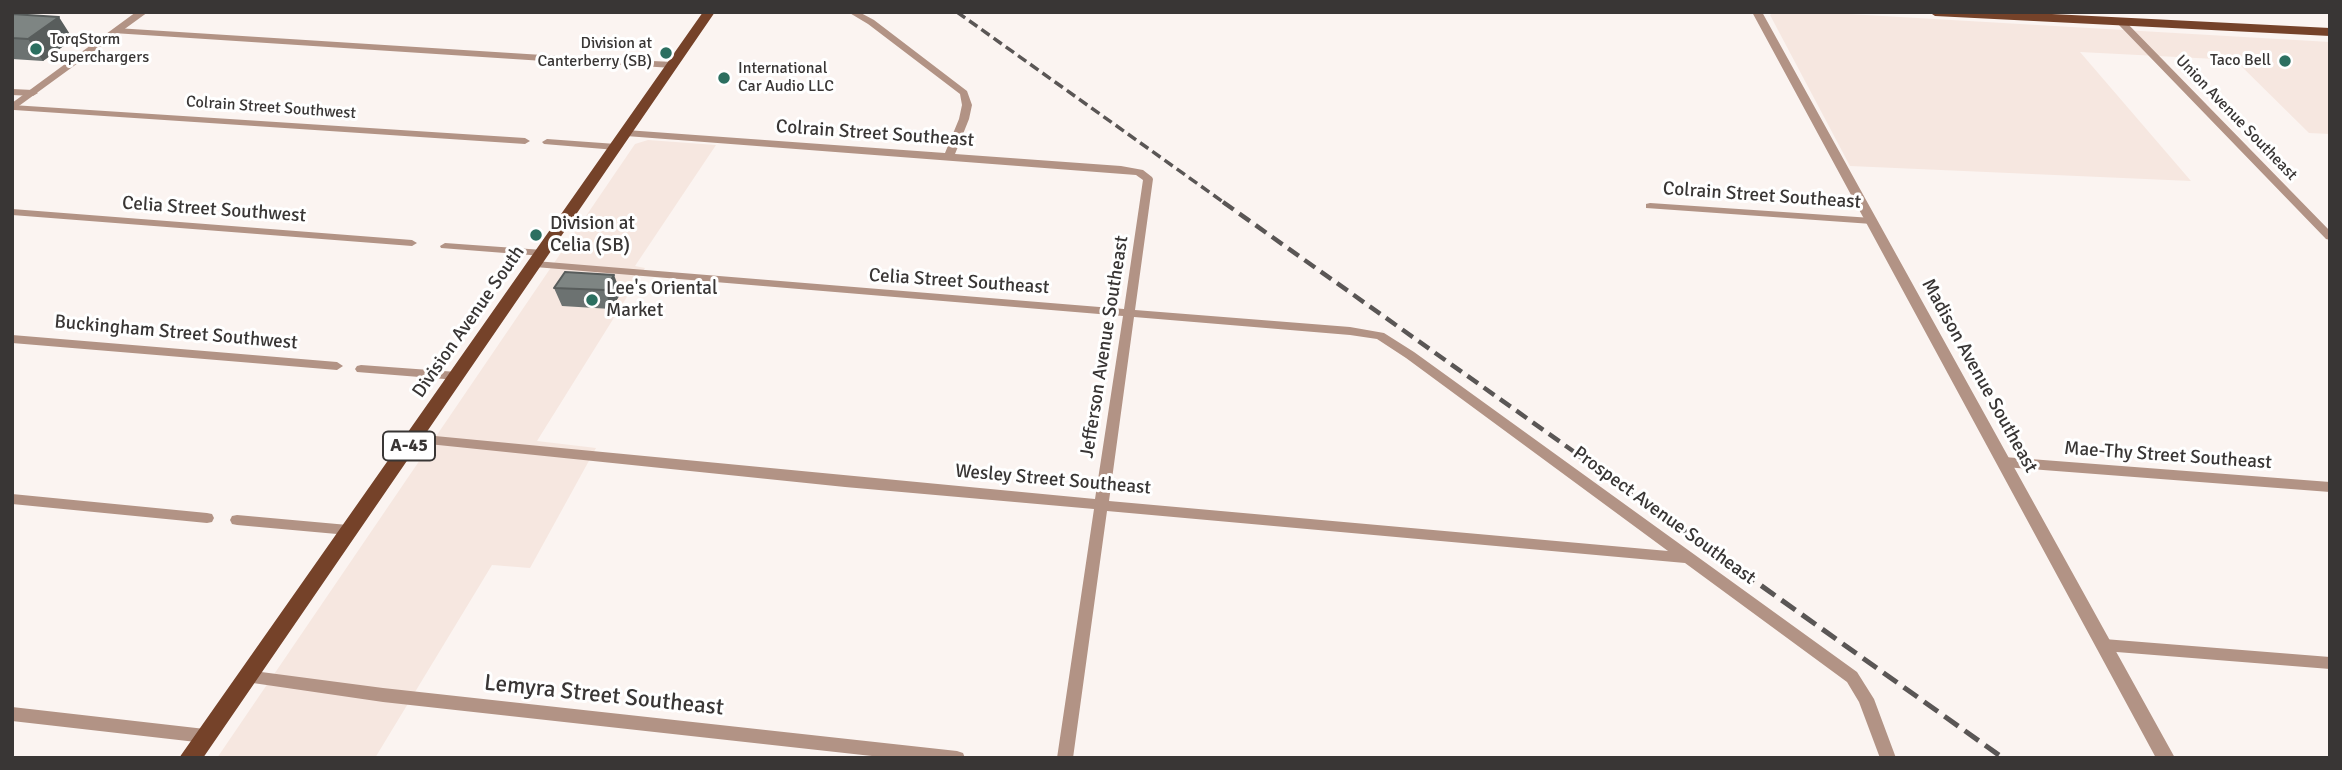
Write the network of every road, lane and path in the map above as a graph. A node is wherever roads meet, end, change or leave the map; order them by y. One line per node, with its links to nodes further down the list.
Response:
1 (144, 12): 7 (street)
2 (709, 12): 11 (main road, Division Avenue South / A-45)
3 (852, 12): 18 (street)
4 (1756, 12): 22 (street, Madison Avenue Southeast)
5 (1935, 12): 6 (main road)
6 (2120, 22): 8 (main road); 23 (street, Union Avenue Southeast)
7 (116, 32): 9 (street); 13 (street)
8 (2330, 32)
9 (590, 61)
10 (611, 62): 11 (street)
11 (673, 65): 15 (main road, Division Avenue South / A-45)
12 (12, 92): 13 (street)
13 (33, 93): 14 (street)
14 (13, 107): 16 (street, Colrain Street Southwest)
15 (621, 140): 17 (street); 18 (street, Colrain Street Southeast); 26 (main road, Division Avenue South / A-45)
16 (525, 141)
17 (547, 142)
18 (950, 156): 19 (street, Colrain Street Southeast)
19 (1121, 169): 27 (street, Jefferson Avenue Southeast)
20 (1650, 206): 22 (street, Colrain Street Southeast)
21 (12, 212): 24 (street, Celia Street Southwest)
22 (1872, 221): 34 (street, Madison Avenue Southeast)
23 (2330, 237)
24 (412, 243)
25 (445, 246): 26 (street)
26 (539, 259): 27 (street, Celia Street Southeast); 32 (main road, Division Avenue South / A-45)
27 (1130, 313): 28 (street, Celia Street Southeast); 37 (street, Jefferson Avenue Southeast)
28 (1380, 337): 41 (street, Prospect Avenue Southeast)
29 (12, 339): 30 (street, Buckingham Street Southwest)
30 (337, 366)
31 (361, 369): 32 (street)
32 (457, 376): 33 (main road, Division Avenue South / A-45)
33 (414, 439): 37 (street, Wesley Street Southeast); 40 (main road, Division Avenue South / A-45)
34 (2004, 462): 35 (street, Mae-Thy Street Southeast); 42 (street, Madison Avenue Southeast)
35 (2330, 487)
36 (12, 499): 38 (street)
37 (1101, 503): 41 (street, Wesley Street Southeast); 49 (street, Jefferson Avenue Southeast)
38 (207, 518)
39 (237, 520): 40 (street)
40 (348, 530): 44 (main road, Division Avenue South / A-45)
41 (1689, 558): 50 (street, Prospect Avenue Southeast)
42 (2104, 645): 43 (street); 51 (street, Madison Avenue Southeast)
43 (2330, 663)
44 (246, 676): 46 (main road, Division Avenue South / A-45); 48 (street, Lemyra Street Southeast)
45 (12, 714): 46 (street)
46 (205, 736): 47 (main road, Division Avenue South / A-45)
47 (190, 758)
48 (957, 758)
49 (1065, 758)
50 (1888, 758)
51 (2166, 758)

